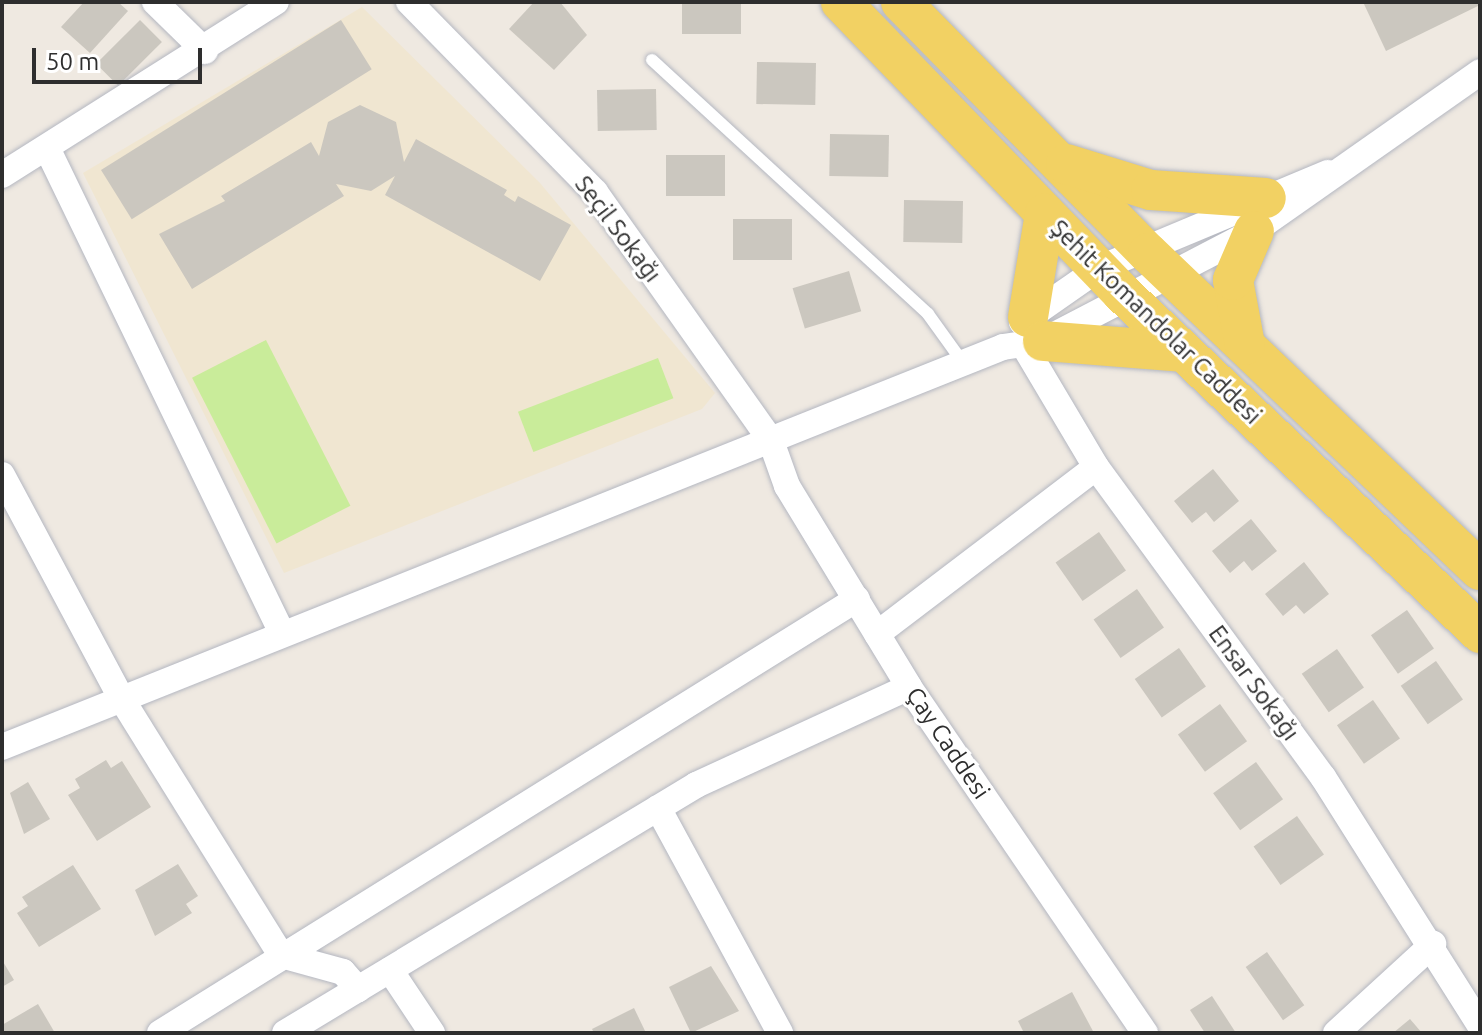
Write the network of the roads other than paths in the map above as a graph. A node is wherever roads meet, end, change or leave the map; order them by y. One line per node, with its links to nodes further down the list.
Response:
1 (155, 2): 6 (street)
2 (276, 2): 6 (street)
3 (409, 2): 21 (street, Seçil Sokağı)
4 (841, 2): 13 (main road, Şehit Komandolar Caddesi)
5 (901, 2): 10 (main road, Şehit Komandolar Caddesi)
6 (205, 51): 9 (street)
7 (652, 60): 20 (lane)
8 (1480, 72): 11 (street)
9 (47, 148): 12 (street); 26 (street)
10 (1053, 158): 14 (main road); 15 (main road, Şehit Komandolar Caddesi)
11 (1328, 173): 14 (street); 14 (street)
12 (2, 175)
13 (1045, 213): 16 (main road, Şehit Komandolar Caddesi); 17 (main road)
14 (1260, 215): 15 (street); 15 (street); 18 (main road)
15 (1158, 262): 16 (street); 18 (main road, Şehit Komandolar Caddesi)
16 (1110, 281): 17 (street); 19 (main road, Şehit Komandolar Caddesi)
17 (1024, 337): 19 (main road); 20 (street); 22 (street, Ensar Sokağı)
18 (1245, 345): 24 (main road, Şehit Komandolar Caddesi)
19 (1184, 352): 27 (main road, Şehit Komandolar Caddesi)
20 (964, 364): 21 (street)
21 (771, 441): 25 (street, Çay Caddesi); 26 (street)
22 (1096, 467): 28 (street); 33 (street, Ensar Sokağı)
23 (2, 475): 30 (street)
24 (1480, 570)
25 (857, 599): 28 (street, Çay Caddesi); 34 (street)
26 (282, 633): 30 (street)
27 (1480, 633)
28 (877, 634): 29 (street, Çay Caddesi)
29 (909, 687): 32 (street); 42 (street, Çay Caddesi)
30 (121, 698): 31 (street); 34 (street)
31 (2, 747)
32 (658, 808): 35 (street); 41 (street)
33 (1433, 944): 37 (street, Ensar Sokağı); 43 (street)
34 (281, 955): 36 (street); 38 (street)
35 (390, 970): 36 (street); 40 (street)
36 (358, 989): 39 (street)
37 (1480, 1025)
38 (160, 1033)
39 (285, 1033)
40 (432, 1033)
41 (780, 1033)
42 (1145, 1033)
43 (1336, 1033)

